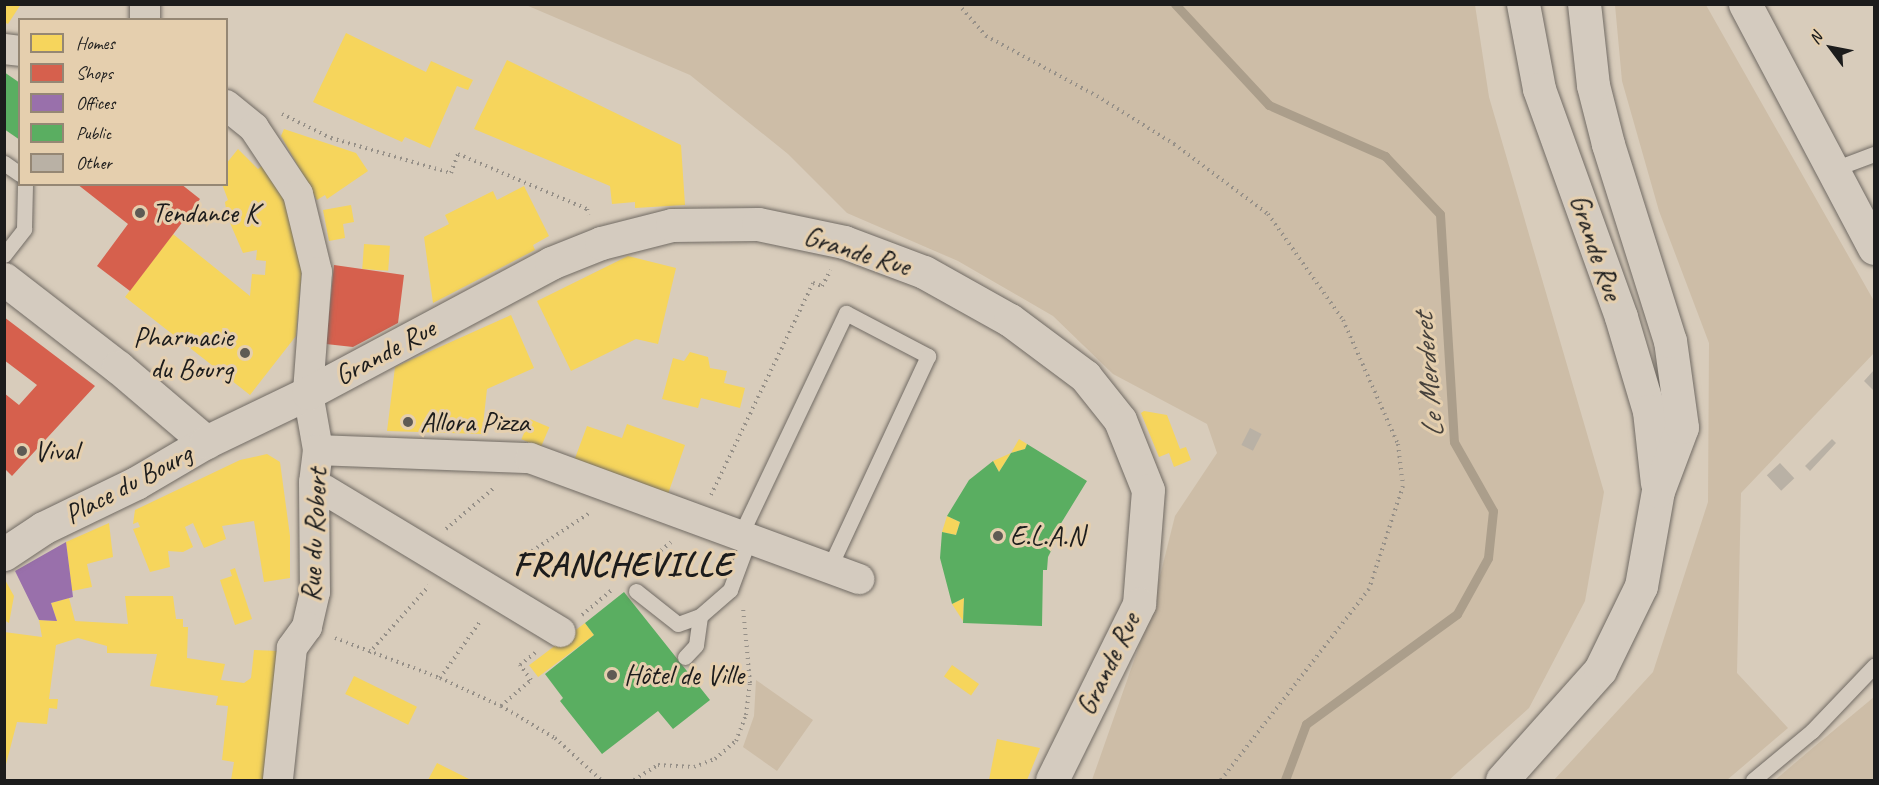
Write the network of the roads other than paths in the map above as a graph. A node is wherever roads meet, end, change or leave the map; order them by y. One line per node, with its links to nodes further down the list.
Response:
1 (1523, 4): 17 (street, Grande Rue)
2 (1584, 4): 17 (street, Grande Rue)
3 (1745, 4): 7 (street)
4 (228, 107): 13 (street, Rue du Robert)
5 (1875, 154): 7 (lane)
6 (4, 163): 8 (lane)
7 (1834, 169): 10 (street)
8 (18, 173)
9 (25, 186): 11 (lane)
10 (1875, 248)
11 (4, 255)
12 (4, 279): 14 (street, Place du Bourg)
13 (308, 393): 14 (street, Grande Rue); 15 (street, Rue du Robert); 28 (street, Grande Rue)
14 (206, 442): 19 (street, Place du Bourg)
15 (318, 450): 18 (street); 27 (street, Rue du Robert)
16 (325, 490): 24 (street)
17 (1658, 491): 29 (street, Grande Rue)
18 (745, 537): 20 (street); 20 (lane); 23 (lane)
19 (4, 554)
20 (829, 567): 21 (street)
21 (859, 579)
22 (632, 584): 23 (lane)
23 (700, 616): 25 (lane)
24 (560, 632)
25 (685, 657)
26 (1875, 666): 30 (lane)
27 (278, 780)
28 (1052, 780)
29 (1502, 780)
30 (1753, 780)

